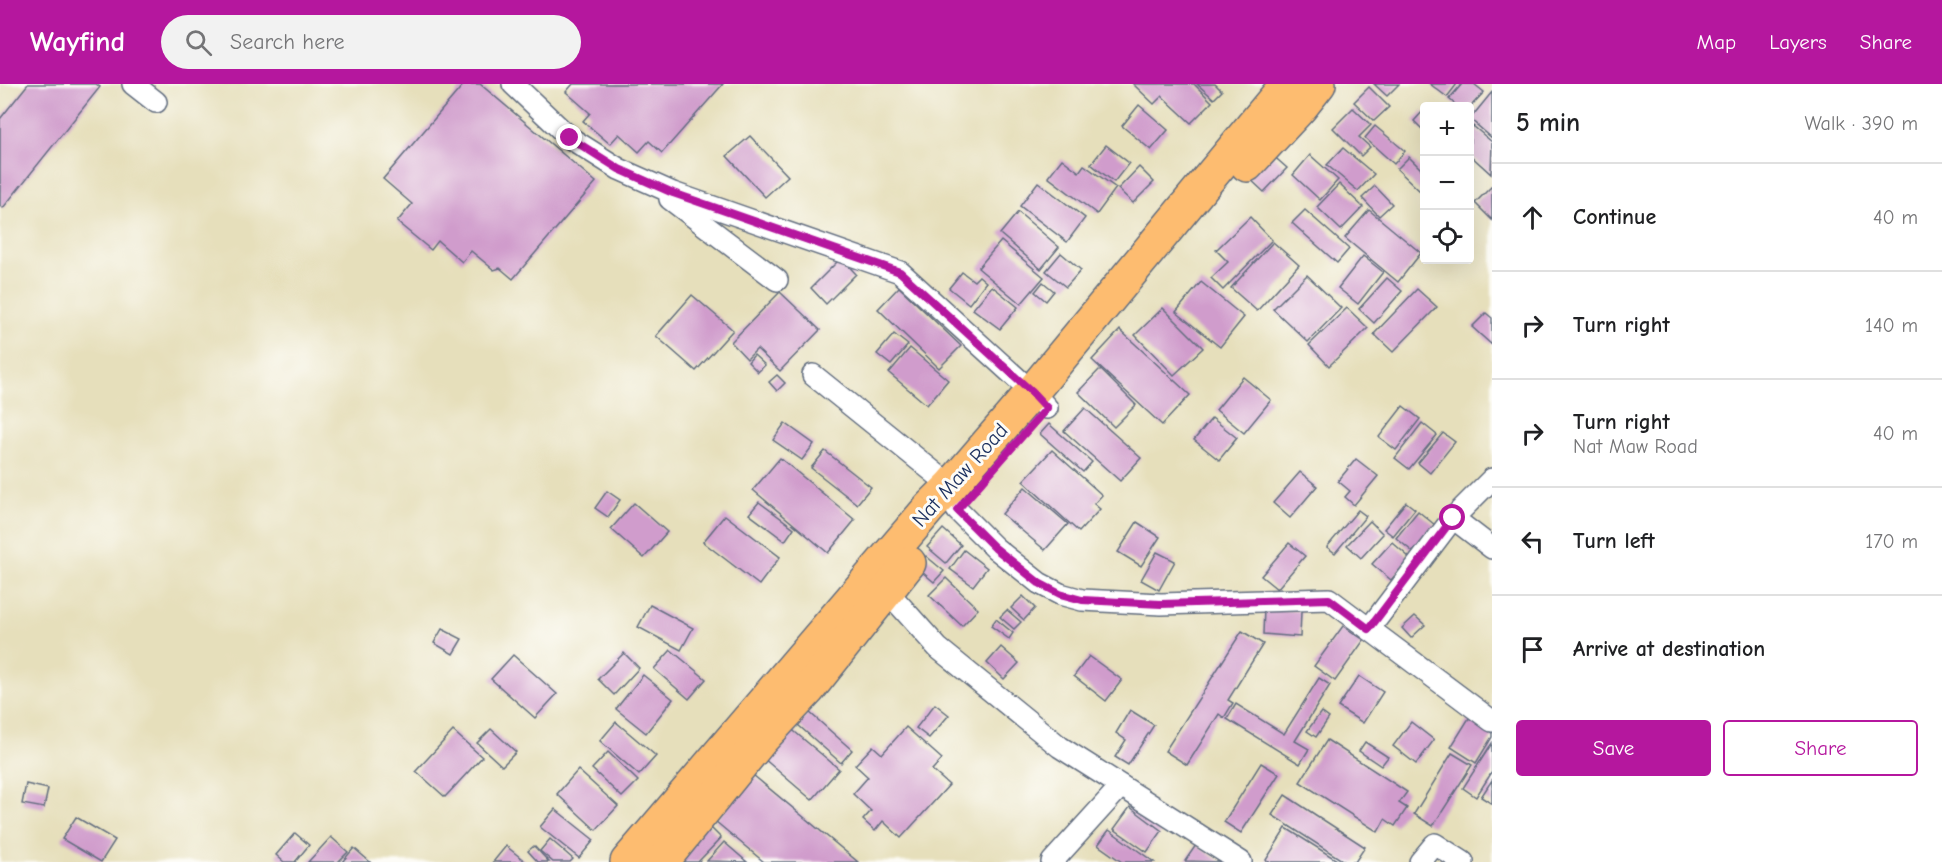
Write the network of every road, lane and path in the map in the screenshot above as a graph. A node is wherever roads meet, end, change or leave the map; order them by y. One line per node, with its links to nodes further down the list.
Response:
1 (133, 84): 5 (street)
2 (513, 84): 6 (street)
3 (1287, 84): 9 (main road, Nat Maw Road)
4 (1319, 84): 9 (main road, Nat Maw Road)
5 (156, 102)
6 (649, 182): 7 (street); 9 (street)
7 (777, 280)
8 (813, 375): 11 (street)
9 (1040, 400): 11 (main road, Nat Maw Road)
10 (1492, 479): 12 (street)
11 (954, 498): 14 (main road, Nat Maw Road); 15 (street)
12 (1453, 518): 13 (street); 15 (street)
13 (1492, 548)
14 (878, 586): 17 (street); 18 (main road, Nat Maw Road); 19 (main road, Nat Maw Road)
15 (1369, 629): 16 (street)
16 (1492, 721)
17 (1121, 786): 20 (street); 21 (street)
18 (627, 862)
19 (662, 862)
20 (1052, 862)
21 (1240, 862)
22 (1420, 862): 23 (street)
23 (1463, 862)

